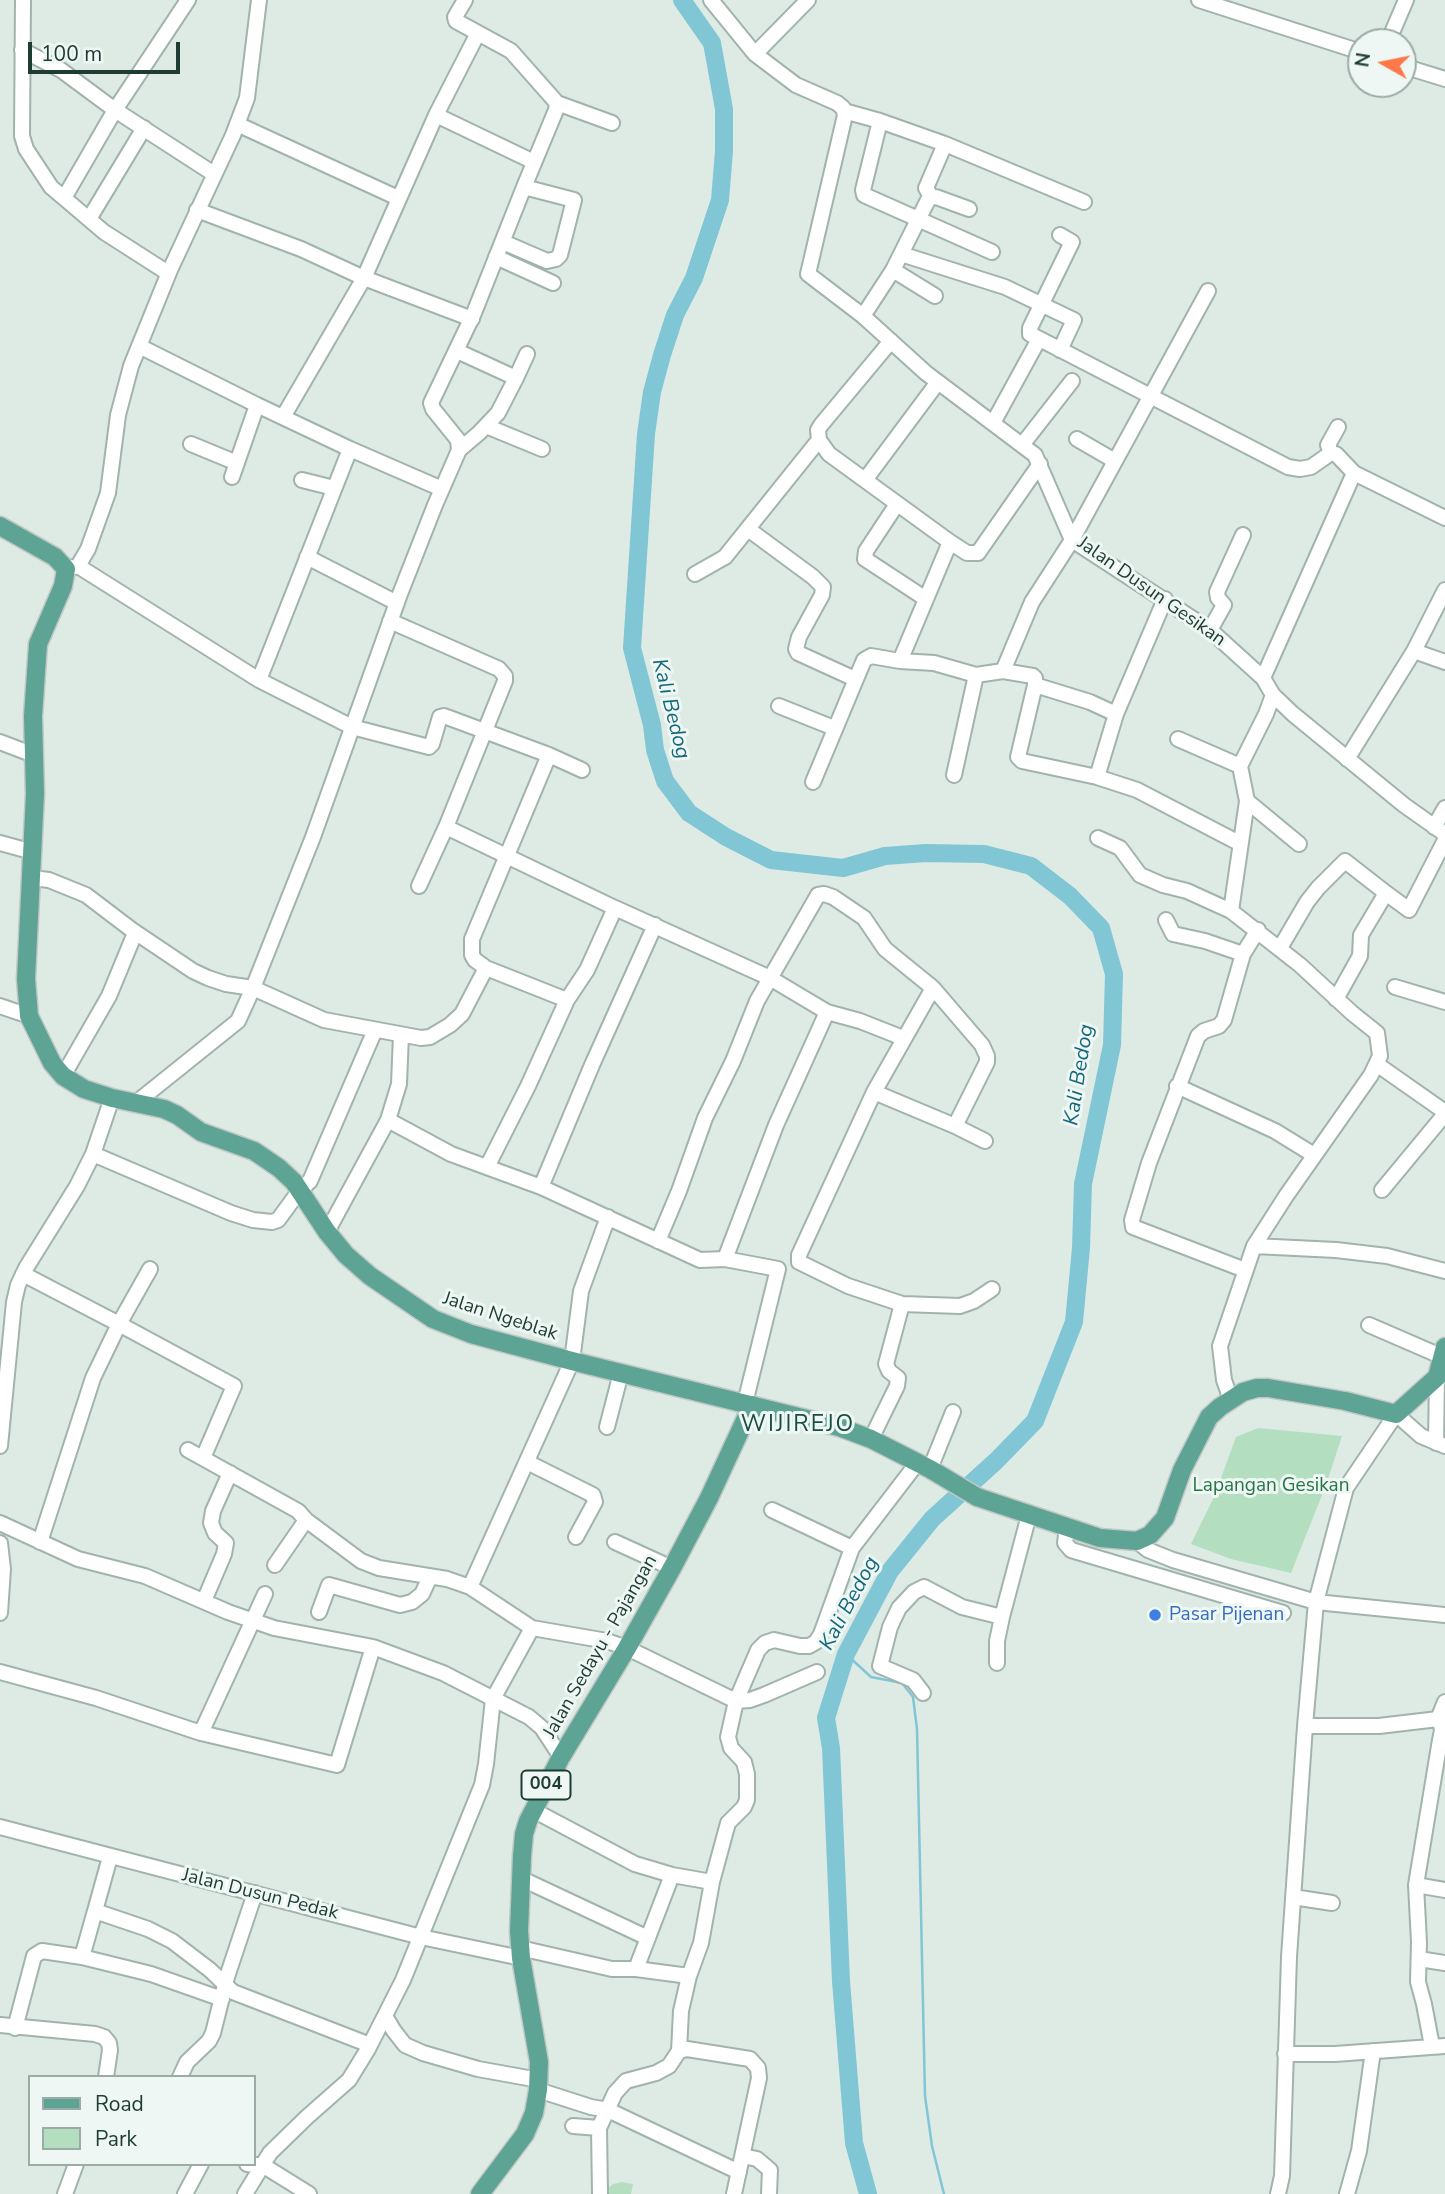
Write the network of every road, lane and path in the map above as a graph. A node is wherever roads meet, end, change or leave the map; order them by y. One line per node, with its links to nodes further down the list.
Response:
1 (23, 0): 12 (street)
2 (188, 0): 17 (street)
3 (259, 0): 22 (street)
4 (465, 0): 10 (street)
5 (711, 0): 13 (street)
6 (808, 0): 13 (street)
7 (1199, 0): 11 (street)
8 (1406, 0): 9 (street)
9 (1394, 28)
10 (478, 33): 16 (street); 18 (street)
11 (1347, 48)
12 (22, 50): 17 (street); 29 (street)
13 (755, 54): 19 (street)
14 (1417, 70): 15 (street)
15 (1445, 79)
16 (557, 103): 21 (street); 25 (street)
17 (115, 110): 23 (street); 29 (street)
18 (436, 115): 25 (street); 30 (street)
19 (844, 115): 20 (street); 48 (street, Jalan Dusun Gesikan)
20 (880, 121): 24 (street); 35 (street)
21 (612, 123)
22 (237, 124): 26 (street); 30 (street)
23 (144, 128): 26 (street); 34 (street)
24 (945, 144): 28 (street); 31 (street)
25 (534, 162): 27 (street)
26 (214, 174): 33 (street)
27 (524, 187): 37 (street); 37 (street)
28 (931, 197): 32 (street); 35 (street)
29 (64, 198): 34 (street)
30 (398, 198): 43 (street)
31 (1084, 202)
32 (969, 209)
33 (197, 210): 42 (street); 43 (street)
34 (89, 219): 42 (street)
35 (917, 220): 38 (street); 39 (street)
36 (1060, 235): 47 (street)
37 (503, 242): 40 (street)
38 (992, 252)
39 (901, 254): 41 (street); 47 (street)
40 (496, 257): 44 (street); 49 (street)
41 (893, 270): 46 (street); 48 (street)
42 (168, 274): 52 (street)
43 (364, 278): 49 (street); 61 (street)
44 (553, 283)
45 (1208, 291): 59 (street)
46 (935, 296)
47 (1042, 304): 50 (street); 53 (street)
48 (863, 316): 51 (street, Jalan Dusun Gesikan)
49 (472, 319): 54 (street)
50 (1039, 339): 53 (street); 62 (street)
51 (891, 341): 58 (street, Jalan Dusun Gesikan); 66 (street)
52 (139, 346): 60 (street); 88 (street)
53 (1060, 350): 59 (street)
54 (457, 351): 56 (street); 71 (street)
55 (527, 354): 56 (street)
56 (516, 378): 63 (street)
57 (1072, 381): 68 (street)
58 (938, 382): 62 (street, Jalan Dusun Gesikan); 77 (street)
59 (1151, 396): 72 (street); 73 (street)
60 (257, 405): 61 (street); 67 (street)
61 (283, 417): 69 (street)
62 (993, 423): 68 (street, Jalan Dusun Gesikan)
63 (486, 426): 70 (street); 71 (street)
64 (1338, 427): 72 (street)
65 (1077, 439): 73 (street)
66 (819, 440): 77 (street); 83 (street)
67 (191, 444)
68 (1022, 445): 74 (street, Jalan Dusun Gesikan)
69 (350, 449): 78 (street); 79 (street)
70 (542, 449)
71 (459, 450): 79 (street)
72 (1331, 453): 75 (street)
73 (1115, 461): 85 (street)
74 (1040, 464): 85 (street, Jalan Dusun Gesikan); 86 (street)
75 (1354, 474): 81 (street); 101 (street)
76 (302, 480): 78 (street)
77 (865, 480): 80 (street)
78 (334, 488): 87 (street)
79 (442, 489): 93 (street)
80 (897, 504): 86 (street); 91 (street)
81 (1445, 518)
82 (0, 527): 88 (main road)
83 (748, 529): 89 (street); 102 (street)
84 (1243, 535): 95 (street)
85 (1072, 540): 92 (street, Jalan Dusun Gesikan); 99 (street)
86 (950, 542): 91 (street)
87 (307, 557): 93 (street); 103 (street)
88 (72, 568): 103 (street); 113 (main road)
89 (695, 574)
90 (1445, 590): 96 (street)
91 (926, 599): 97 (street)
92 (1165, 599): 95 (street, Jalan Dusun Gesikan); 107 (street)
93 (397, 603): 94 (street)
94 (390, 621): 108 (street); 110 (street)
95 (1210, 630): 101 (street, Jalan Dusun Gesikan)
96 (1414, 650): 98 (street); 115 (street)
97 (900, 661): 100 (street); 102 (street)
98 (1445, 662)
99 (1003, 671): 100 (street); 104 (street)
100 (976, 675): 118 (street)
101 (1264, 677): 105 (street, Jalan Dusun Gesikan)
102 (855, 679): 109 (street)
103 (259, 680): 108 (street)
104 (1035, 685): 107 (street); 119 (street)
105 (1273, 695): 115 (street, Jalan Dusun Gesikan); 116 (street)
106 (779, 705): 109 (street)
107 (1116, 714): 119 (street)
108 (352, 726): 110 (street); 145 (street)
109 (834, 728): 120 (street)
110 (484, 730): 114 (street); 123 (street)
111 (1178, 739): 116 (street)
112 (0, 742): 113 (street)
113 (34, 755): 130 (main road)
114 (549, 755): 117 (street); 131 (street)
115 (1347, 760): 124 (street, Jalan Dusun Gesikan)
116 (1240, 766): 121 (street)
117 (582, 770)
118 (954, 775)
119 (1097, 777): 127 (street)
120 (813, 782)
121 (1247, 801): 127 (street); 129 (street)
122 (1445, 808): 124 (street)
123 (446, 827): 131 (street); 133 (street)
124 (1440, 831)
125 (1098, 838): 136 (street)
126 (1445, 840): 134 (street)
127 (1239, 843): 136 (street)
128 (0, 844): 130 (street)
129 (1299, 844)
130 (33, 852): 132 (main road)
131 (509, 855): 135 (street); 143 (street)
132 (32, 878): 140 (street); 153 (main road)
133 (419, 886)
134 (1386, 893): 141 (street); 148 (street)
135 (615, 908): 138 (street); 149 (street)
136 (1231, 911): 139 (street)
137 (1166, 920): 142 (street)
138 (655, 925): 144 (street); 170 (street)
139 (1258, 930): 141 (street); 142 (street)
140 (135, 933): 145 (street); 158 (street)
141 (1280, 948): 148 (street)
142 (1243, 954): 159 (street)
143 (486, 968): 149 (street); 155 (street)
144 (770, 978): 146 (street); 152 (street); 175 (street)
145 (253, 988): 154 (street); 162 (street)
146 (933, 988): 156 (street); 165 (street)
147 (1395, 988): 150 (street)
148 (1336, 999): 157 (street)
149 (567, 1000): 169 (street)
150 (1445, 1002)
151 (0, 1006): 153 (street)
152 (827, 1012): 156 (street); 177 (street)
153 (29, 1016): 158 (main road)
154 (375, 1030): 155 (street); 171 (street)
155 (401, 1035): 164 (street)
156 (903, 1038): 160 (street)
157 (1378, 1065): 163 (street); 168 (street)
158 (63, 1076): 161 (main road, Jalan Ngeblak)
159 (1178, 1086): 168 (street); 181 (street)
160 (874, 1092): 165 (street); 178 (street)
161 (112, 1098): 162 (main road, Jalan Ngeblak); 167 (street)
162 (137, 1102): 171 (main road, Jalan Ngeblak)
163 (1445, 1113): 172 (street)
164 (388, 1120): 169 (street); 174 (street)
165 (955, 1126): 166 (street)
166 (985, 1141)
167 (93, 1154): 171 (street); 183 (street)
168 (1314, 1155): 176 (street)
169 (487, 1167): 170 (street)
170 (541, 1187): 173 (street)
171 (300, 1190): 174 (main road, Jalan Ngeblak)
172 (1382, 1190)
173 (607, 1217): 175 (street); 189 (street)
174 (327, 1232): 189 (main road, Jalan Ngeblak)
175 (658, 1241): 177 (street)
176 (1254, 1246): 181 (street); 182 (street)
177 (726, 1259): 180 (street)
178 (799, 1262): 180 (street); 185 (street)
179 (150, 1269): 186 (street)
180 (778, 1269): 193 (street)
181 (1245, 1270): 192 (street)
182 (1445, 1271)
183 (23, 1275): 186 (street); 196 (street)
184 (992, 1289): 185 (street)
185 (902, 1304): 198 (street)
186 (119, 1324): 202 (street); 212 (street)
187 (1369, 1325): 188 (street)
188 (1444, 1352): 191 (main road)
189 (572, 1362): 190 (main road, Jalan Ngeblak); 203 (street)
190 (621, 1373): 193 (main road, Jalan Ngeblak); 197 (street)
191 (1437, 1377): 195 (main road); 199 (street)
192 (1231, 1400): 195 (main road); 214 (main road)
193 (749, 1404): 198 (main road, Jalan Ngeblak); 218 (main road, Jalan Sedayu - Pajangan / 004)
194 (953, 1412): 204 (street)
195 (1396, 1414): 199 (street); 224 (street)
196 (1, 1426): 200 (street)
197 (607, 1427)
198 (871, 1438): 204 (main road, Jalan Ngeblak)
199 (1440, 1444)
200 (0, 1446)
201 (188, 1450): 202 (street)
202 (203, 1458): 205 (street)
203 (527, 1462): 211 (street); 220 (street)
204 (928, 1468): 207 (main road, Jalan Ngeblak); 216 (street)
205 (230, 1473): 208 (street); 223 (street)
206 (772, 1510): 216 (street)
207 (1029, 1515): 210 (main road, Jalan Ngeblak); 229 (street)
208 (306, 1520): 217 (street); 219 (street)
209 (0, 1523): 212 (street)
210 (1067, 1527): 214 (main road, Jalan Ngeblak); 225 (street)
211 (576, 1537)
212 (40, 1542): 223 (street)
213 (615, 1542): 218 (street)
214 (1137, 1542): 221 (street)
215 (0, 1543): 226 (street)
216 (852, 1548): 240 (street)
217 (275, 1565)
218 (672, 1568): 234 (main road, Jalan Sedayu - Pajangan / 004)
219 (430, 1577): 220 (street); 232 (street)
220 (470, 1587): 231 (street)
221 (1269, 1589): 224 (street); 225 (street)
222 (265, 1594): 230 (street)
223 (204, 1601): 230 (street)
224 (1317, 1602): 228 (street); 243 (street)
225 (1265, 1608): 227 (street)
226 (0, 1613)
227 (1283, 1614)
228 (1445, 1615)
229 (1002, 1617): 235 (street); 238 (street)
230 (253, 1621): 232 (street); 244 (street)
231 (532, 1628): 234 (street); 239 (street)
232 (310, 1636): 233 (street)
233 (373, 1647): 239 (street); 244 (street)
234 (627, 1648): 240 (street); 245 (main road, Jalan Sedayu - Pajangan / 004)
235 (997, 1663)
236 (0, 1672): 244 (street)
237 (817, 1672): 240 (street)
238 (923, 1693)
239 (494, 1699): 245 (street); 258 (street)
240 (736, 1701): 251 (street)
241 (1445, 1703): 242 (street)
242 (1438, 1719): 243 (street); 252 (street)
243 (1304, 1726): 255 (street)
244 (201, 1733)
245 (561, 1757): 246 (main road, Jalan Sedayu - Pajangan / 004)
246 (533, 1810): 249 (street); 250 (main road, Jalan Sedayu - Pajangan / 004)
247 (0, 1826): 248 (street, Jalan Dusun Pedak)
248 (110, 1857): 254 (street, Jalan Dusun Pedak); 257 (street)
249 (672, 1875): 251 (street); 259 (street)
250 (520, 1878): 259 (street); 260 (main road, Jalan Sedayu - Pajangan / 004)
251 (712, 1882): 265 (street)
252 (1416, 1885): 253 (street); 262 (street)
253 (1445, 1890)
254 (255, 1893): 258 (street, Jalan Dusun Pedak); 266 (street)
255 (1293, 1897): 256 (street); 273 (street)
256 (1332, 1903)
257 (95, 1911): 261 (street); 266 (street)
258 (421, 1937): 260 (street, Jalan Dusun Pedak); 267 (street)
259 (648, 1938): 264 (street)
260 (520, 1953): 264 (street, Jalan Dusun Pedak); 276 (main road, Jalan Sedayu - Pajangan / 004)
261 (82, 1957): 266 (street); 268 (street)
262 (1419, 1959): 263 (street); 270 (street)
263 (1445, 1963)
264 (636, 1969): 265 (street, Jalan Dusun Pedak)
265 (689, 1976): 272 (street)
266 (223, 1993): 269 (street); 275 (street)
267 (385, 2016): 269 (street); 276 (street)
268 (7, 2027): 274 (street)
269 (370, 2045): 284 (street)
270 (1438, 2046): 271 (street)
271 (1373, 2051): 273 (street); 295 (street)
272 (679, 2052): 277 (street); 280 (street)
273 (1285, 2054): 294 (street)
274 (106, 2075)
275 (181, 2075)
276 (538, 2085): 277 (street); 290 (main road, Jalan Sedayu - Pajangan / 004)
277 (608, 2110): 279 (street); 285 (street)
278 (573, 2126): 279 (street)
279 (599, 2128): 291 (street)
280 (743, 2156): 285 (street); 293 (street)
281 (256, 2165): 284 (street)
282 (75, 2166): 286 (street)
283 (200, 2166): 287 (street)
284 (264, 2166): 288 (street); 289 (street)
285 (739, 2172): 292 (street)
286 (68, 2193)
287 (185, 2194)
288 (245, 2194)
289 (309, 2194)
290 (480, 2194)
291 (600, 2194)
292 (734, 2194)
293 (769, 2194)
294 (1278, 2194)
295 (1347, 2194)

